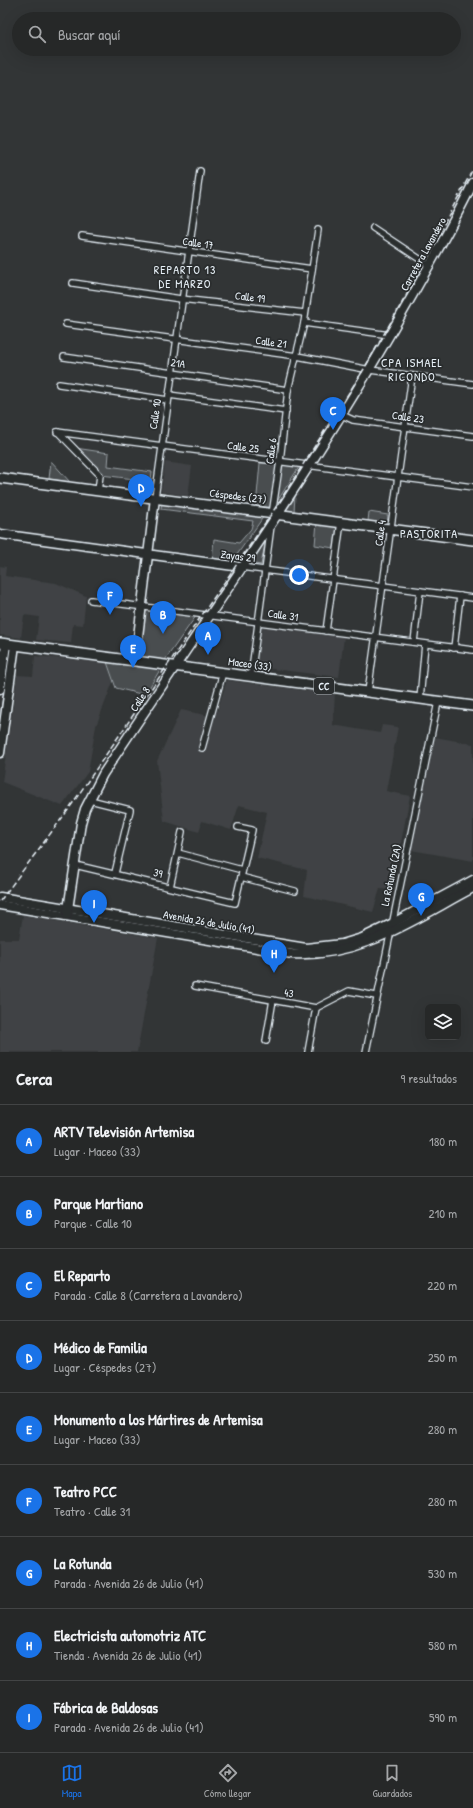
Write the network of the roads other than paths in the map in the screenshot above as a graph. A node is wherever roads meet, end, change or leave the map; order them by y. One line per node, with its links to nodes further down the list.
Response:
1 (200, 171): 6 (street, Calle 10)
2 (473, 183): 7 (street, Carretera Lavandero)
3 (373, 228): 7 (street)
4 (318, 230): 8 (street, Calle 6)
5 (82, 236): 6 (street, Calle 17)
6 (188, 252): 8 (street, Calle 17); 10 (street, Calle 10)
7 (430, 266): 14 (street, Carretera Lavandero)
8 (312, 269): 11 (street, Calle 6)
9 (73, 283): 10 (street, Calle 19)
10 (181, 299): 11 (street, Calle 19); 15 (street, Calle 10)
11 (305, 313): 12 (street, Calle 6)
12 (304, 323): 14 (street); 16 (street, Calle 6)
13 (66, 324): 15 (street, Calle 21)
14 (390, 335): 18 (street, Carretera Lavandero)
15 (176, 339): 16 (street, Calle 21); 19 (street, Calle 10)
16 (297, 356): 18 (street, Calle 21); 23 (street, Calle 6)
17 (64, 357): 19 (street, 21A)
18 (370, 370): 20 (street, Calle 21); 26 (street, Carretera Lavandero)
19 (172, 372): 23 (street, 21A); 24 (street, Calle 10)
20 (412, 376): 22 (street, Calle 21); 27 (street, Calle 4)
21 (59, 384): 24 (street)
22 (473, 384)
23 (288, 390): 25 (street, Calle 6)
24 (168, 397): 25 (street); 29 (street, Calle 10)
25 (286, 411): 30 (street, Calle 6)
26 (342, 414): 27 (street, Calle 23); 31 (street, Calle 8)
27 (405, 427): 28 (street, Calle 23); 33 (street, Calle 4)
28 (473, 436)
29 (162, 446): 30 (street, Calle 25); 35 (street, Calle 25); 36 (street, Calle 10)
30 (280, 461): 31 (street, Calle 25); 37 (street, Calle 6)
31 (309, 466): 33 (street, Calle 25); 37 (street, Calle 8)
32 (0, 478): 35 (main road, Céspedes (27))
33 (398, 478): 34 (street, Calle 25); 40 (street, Calle 4)
34 (473, 488)
35 (98, 490): 36 (main road, Céspedes (27))
36 (155, 498): 37 (main road, Céspedes (27)); 43 (street, Calle 10)
37 (275, 513): 38 (main road, Céspedes (27)); 39 (street, Calle 8)
38 (341, 522): 40 (main road, Céspedes (27)); 46 (street)
39 (272, 523): 44 (street, Calle 8); 45 (street)
40 (391, 529): 42 (main road, Céspedes (27)); 47 (street, Calle 4)
41 (0, 534): 43 (street, Zayas 29)
42 (473, 540)
43 (148, 555): 44 (street, Zayas 29); 52 (street, Calle 10)
44 (241, 567): 45 (street, Zayas 29); 53 (street, Calle 8)
45 (264, 570): 46 (street, Zayas 29); 54 (street)
46 (333, 579): 47 (street, Zayas 29); 55 (street)
47 (383, 586): 48 (street, Zayas 29); 56 (street, Calle 4)
48 (420, 591): 49 (street, Zayas 29); 57 (street)
49 (460, 596): 50 (street, Zayas 29); 60 (street)
50 (473, 598)
51 (91, 600): 52 (street, Calle 31)
52 (141, 607): 53 (street, Calle 31); 62 (street, Calle 10)
53 (210, 615): 54 (street, Calle 31); 63 (street, Calle 8)
54 (259, 622): 55 (street, Calle 31); 65 (street)
55 (326, 631): 56 (street, Calle 31)
56 (376, 637): 57 (street, Calle 31); 67 (street, Calle 4)
57 (414, 642): 59 (street, Calle 31)
58 (7, 644): 62 (main road, Maceo (33) / CC); 66 (street); 71 (street)
59 (425, 644): 60 (street, Calle 31); 68 (street)
60 (454, 648): 61 (street, Calle 31)
61 (473, 650)
62 (134, 661): 63 (main road, Maceo (33) / CC)
63 (175, 666): 64 (main road, Maceo (33) / CC); 73 (street, Calle 8)
64 (223, 672): 65 (main road, Maceo (33) / CC); 72 (street)
65 (251, 676): 67 (main road, Maceo (33) / CC)
66 (0, 689)
67 (368, 692): 68 (main road, Maceo (33) / CC)
68 (420, 699): 69 (main road, Maceo (33) / CC)
69 (438, 702): 70 (main road, Maceo (33) / CC); 88 (street, La Rotunda (2A))
70 (473, 706)
71 (0, 748)
72 (202, 748)
73 (90, 800): 77 (street, Calle 8); 79 (street)
74 (238, 827): 78 (street)
75 (182, 832): 76 (street)
76 (178, 853): 78 (street); 82 (street)
77 (75, 865): 79 (street, 39); 87 (street, Calle 8)
78 (242, 870): 80 (street)
79 (115, 873): 82 (street, 39)
80 (240, 877): 82 (street, 39); 84 (street)
81 (473, 880): 88 (street, Avenida 26 de Julio (41))
82 (170, 887)
83 (473, 888): 89 (street, Avenida 26 de Julio (41))
84 (295, 891)
85 (0, 897): 87 (street, Avenida 26 de Julio (41))
86 (0, 905): 87 (street, Avenida 26 de Julio (41))
87 (68, 913): 88 (street, Avenida 26 de Julio (41)); 89 (street, Avenida 26 de Julio (41))
88 (391, 924): 89 (street, La Rotunda (2A))
89 (389, 933): 91 (street, La Rotunda (2A))
90 (195, 986): 92 (street, 43)
91 (376, 996): 93 (street); 96 (street, La Rotunda (2A))
92 (273, 1000): 93 (street, 43); 94 (street)
93 (316, 1008): 95 (street)
94 (266, 1041)
95 (308, 1052)
96 (366, 1052)

